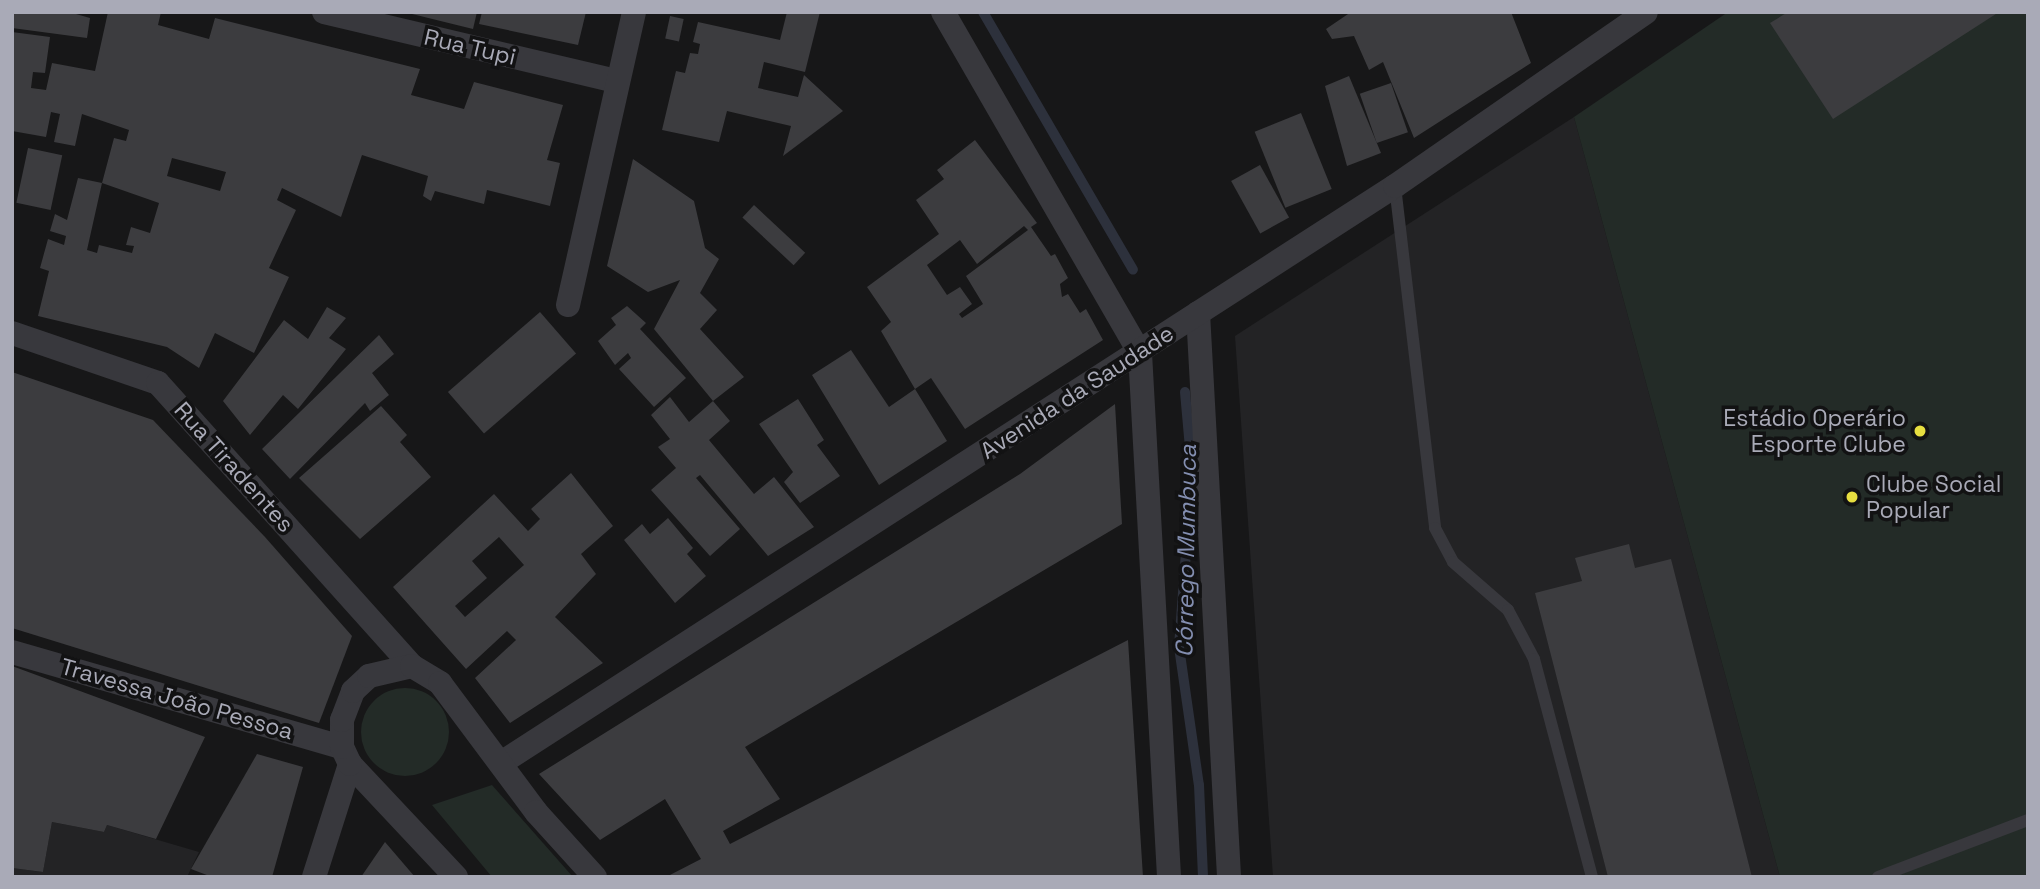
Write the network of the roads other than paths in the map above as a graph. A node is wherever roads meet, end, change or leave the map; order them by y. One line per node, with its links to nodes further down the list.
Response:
1 (324, 12): 5 (street, Rua Tupi)
2 (634, 12): 5 (street)
3 (943, 12): 10 (street)
4 (1646, 12): 6 (street, Avenida da Saudade)
5 (616, 81): 7 (street)
6 (1395, 186): 8 (street, Avenida da Saudade); 21 (lane)
7 (568, 305)
8 (1191, 318): 10 (street, Avenida da Saudade); 20 (street)
9 (12, 333): 12 (street, Rua Tiradentes)
10 (1145, 350): 14 (street, Avenida da Saudade); 19 (street)
11 (12, 652): 13 (street, Travessa João Pessoa)
12 (412, 666): 13 (street); 14 (street, Rua Tiradentes)
13 (346, 755): 16 (street); 17 (street)
14 (500, 763): 18 (street, Rua Tiradentes)
15 (2028, 820): 22 (lane)
16 (314, 877)
17 (456, 877)
18 (595, 877)
19 (1169, 877)
20 (1229, 877)
21 (1592, 877)
22 (1878, 877)

